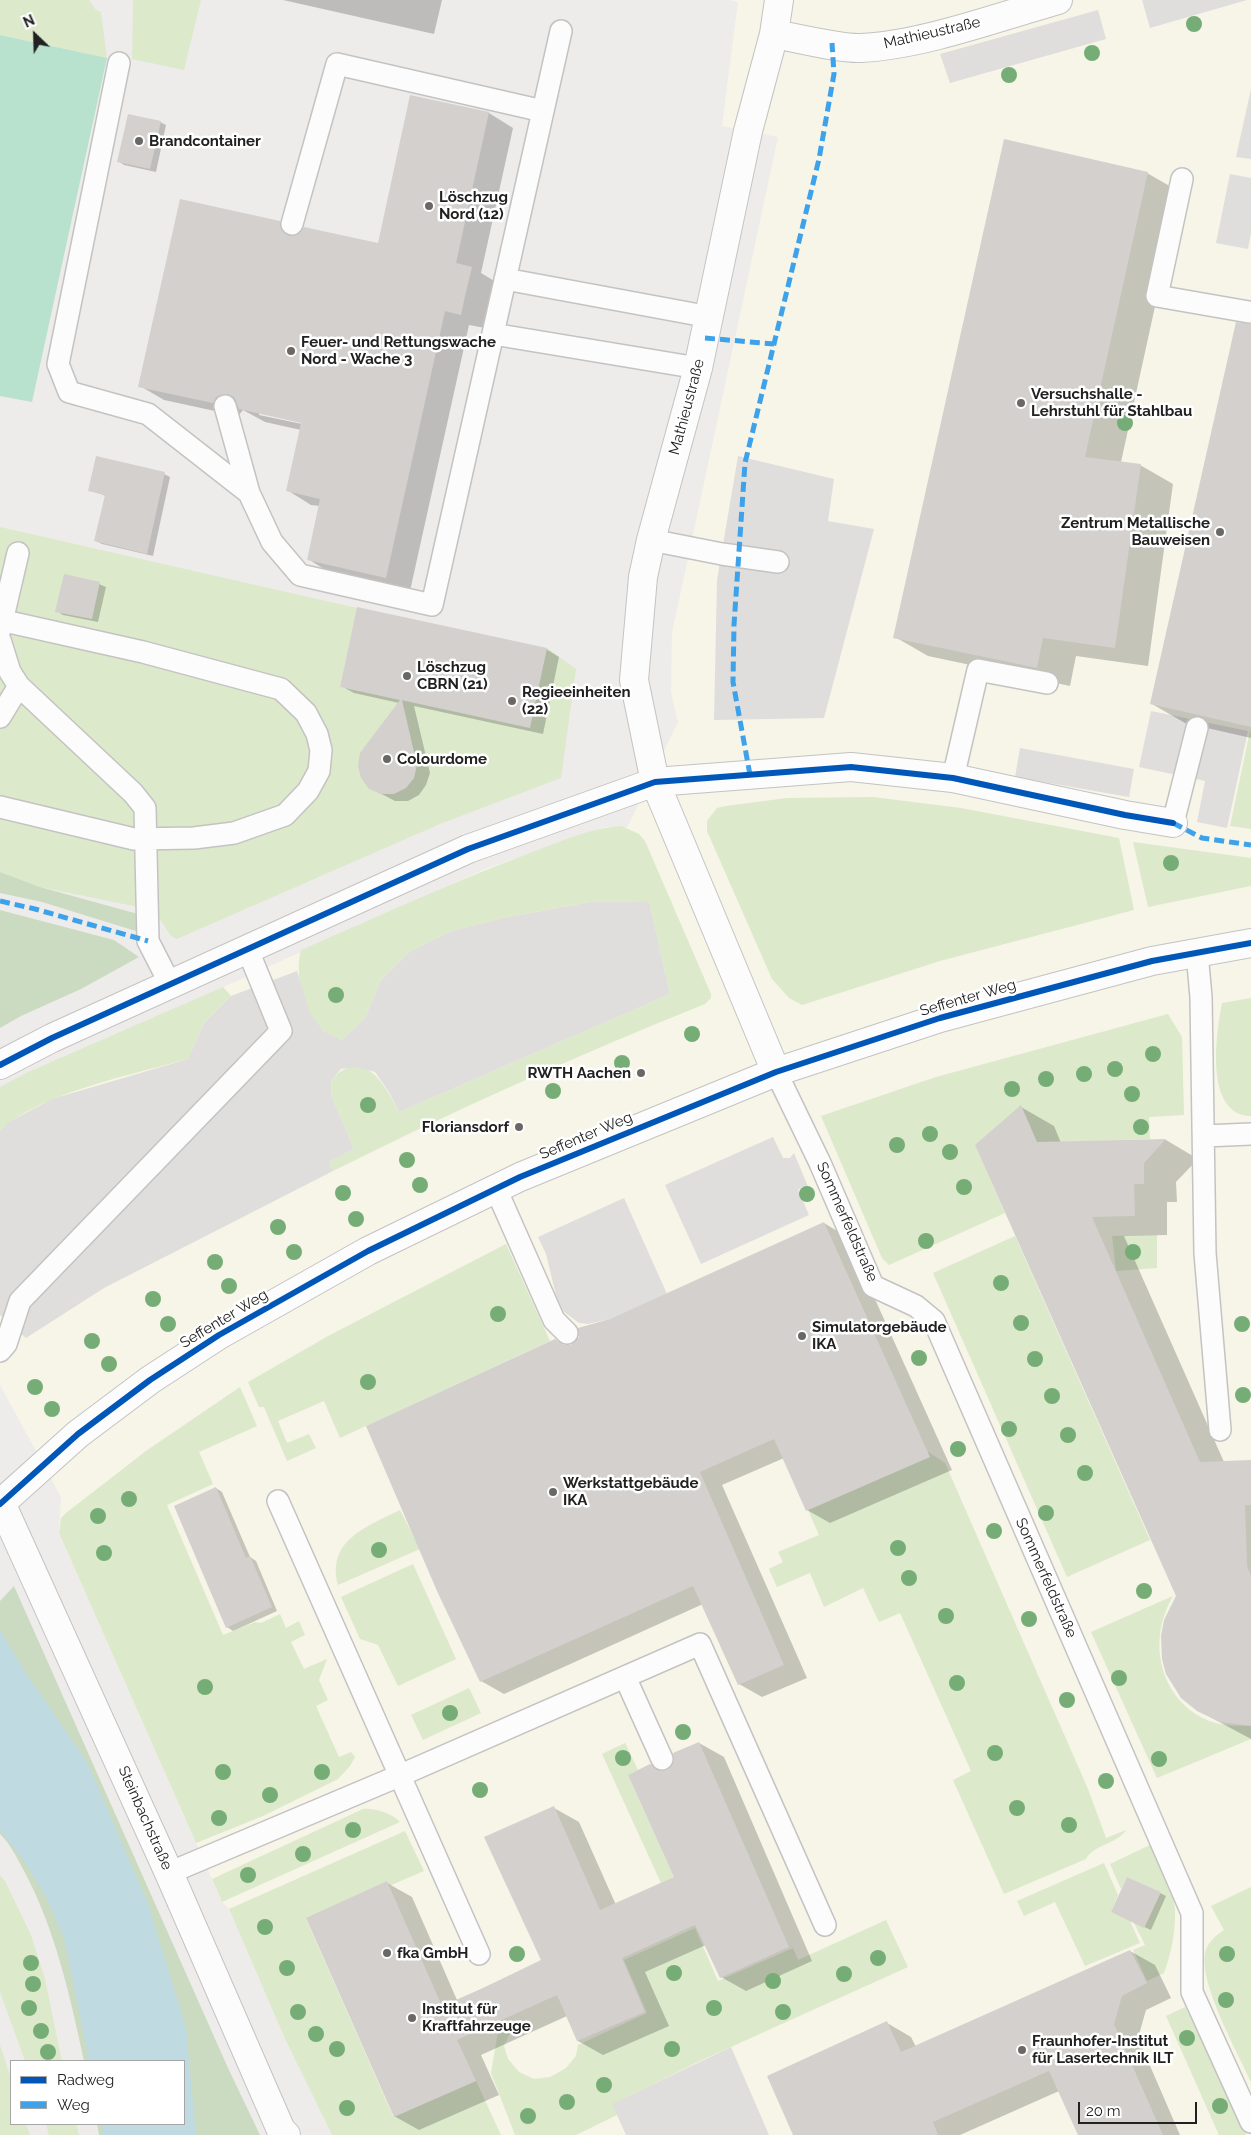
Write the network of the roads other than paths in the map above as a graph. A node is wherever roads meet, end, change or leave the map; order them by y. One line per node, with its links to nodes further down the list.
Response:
1 (779, 0): 4 (street, Mathieustraße)
2 (1058, 0): 4 (street, Mathieustraße)
3 (561, 31): 6 (lane)
4 (774, 34): 11 (street, Mathieustraße)
5 (119, 63): 15 (lane)
6 (543, 111): 8 (lane); 9 (lane)
7 (1182, 179): 10 (lane)
8 (292, 224)
9 (505, 280): 11 (lane); 12 (lane)
10 (1250, 309)
11 (710, 317): 13 (street, Mathieustraße)
12 (493, 334): 13 (lane); 15 (lane)
13 (698, 368): 16 (street, Mathieustraße)
14 (224, 406): 15 (lane)
15 (249, 493)
16 (650, 540): 18 (lane); 25 (street, Mathieustraße)
17 (18, 553): 19 (lane)
18 (778, 562)
19 (0, 628): 21 (lane); 28 (lane)
20 (1047, 683): 24 (lane)
21 (19, 686): 22 (lane); 28 (lane)
22 (0, 717)
23 (1197, 728): 27 (lane)
24 (953, 778): 25 (street); 27 (street)
25 (655, 782): 30 (street); 34 (street)
26 (0, 807): 28 (lane)
27 (1173, 823)
28 (146, 840): 32 (lane)
29 (1251, 942): 31 (street, Seffenter Weg)
30 (247, 948): 32 (street); 39 (lane)
31 (1197, 953): 34 (street, Seffenter Weg); 36 (lane)
32 (170, 984): 33 (street)
33 (0, 1064)
34 (776, 1072): 37 (street, Seffenter Weg); 49 (lane, Sommerfeldstraße)
35 (1251, 1134): 36 (lane)
36 (1204, 1136): 40 (lane)
37 (496, 1189): 38 (lane); 42 (street, Seffenter Weg)
38 (567, 1333)
39 (0, 1351)
40 (1220, 1430)
41 (278, 1502): 45 (lane)
42 (1, 1503): 46 (street, Steinbachstraße)
43 (625, 1677): 44 (lane); 45 (lane); 47 (lane)
44 (662, 1758)
45 (401, 1775): 46 (lane); 48 (lane)
46 (169, 1872): 50 (street, Steinbachstraße)
47 (825, 1925)
48 (479, 1954)
49 (1251, 2122)
50 (286, 2135)

